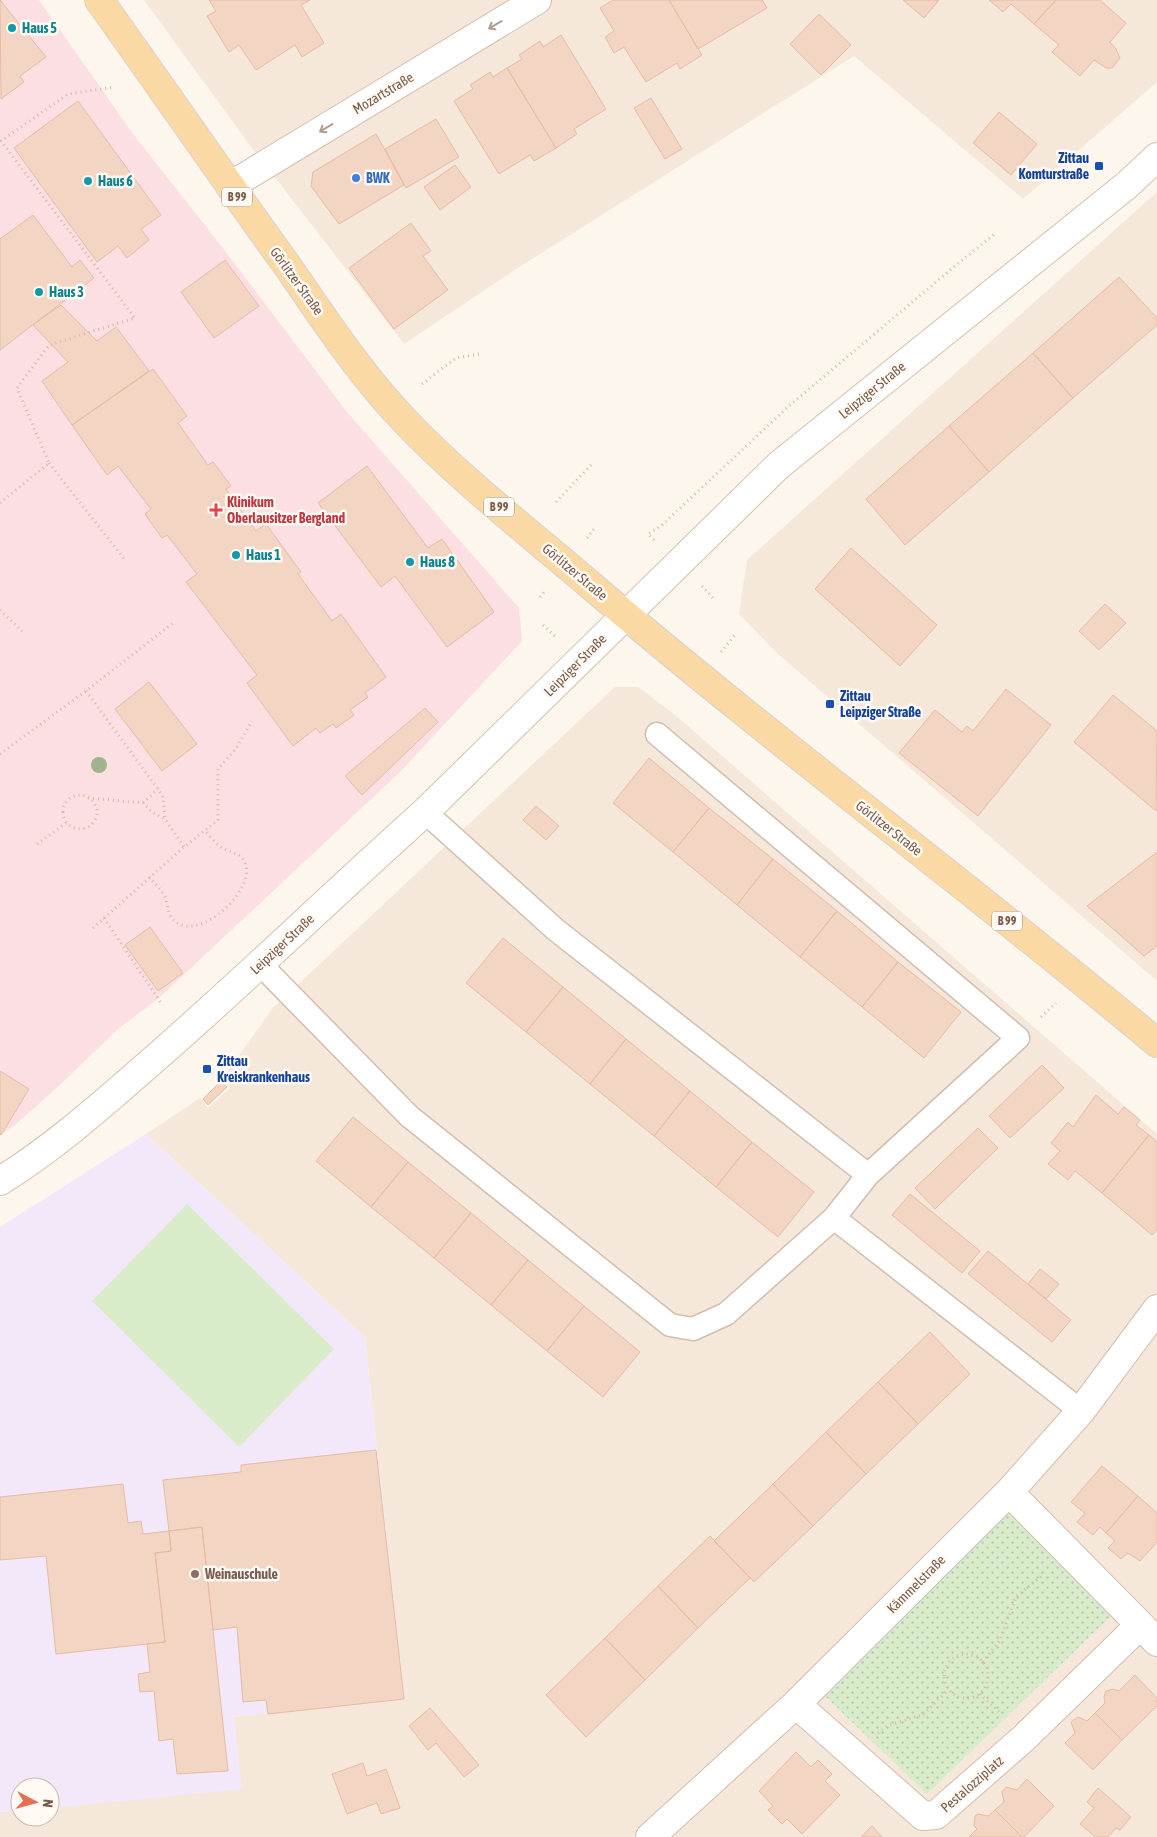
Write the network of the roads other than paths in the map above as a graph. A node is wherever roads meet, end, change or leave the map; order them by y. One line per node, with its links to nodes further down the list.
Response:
1 (99, 0): 4 (main road, Görlitzer Straße / B 99)
2 (537, 0): 4 (street, Mozartstraße, one-way to 4)
3 (1157, 157): 5 (street, Leipziger Straße)
4 (230, 186): 5 (main road, Görlitzer Straße / B 99)
5 (625, 615): 7 (street, Leipziger Straße); 9 (main road, Görlitzer Straße / B 99)
6 (657, 734): 10 (lane)
7 (425, 812): 8 (street, Leipziger Straße); 10 (lane)
8 (261, 965): 11 (street, Leipziger Straße); 12 (lane)
9 (1157, 1043)
10 (868, 1175): 12 (lane)
11 (0, 1181)
12 (834, 1218): 14 (lane)
13 (1157, 1309): 14 (street, Kämmelstraße)
14 (1081, 1410): 15 (street, Kämmelstraße)
15 (1009, 1492): 16 (street); 17 (street, Kämmelstraße)
16 (1148, 1634): 17 (street, Pestalozziplatz)
17 (796, 1704): 18 (street, Kämmelstraße)
18 (650, 1837)

